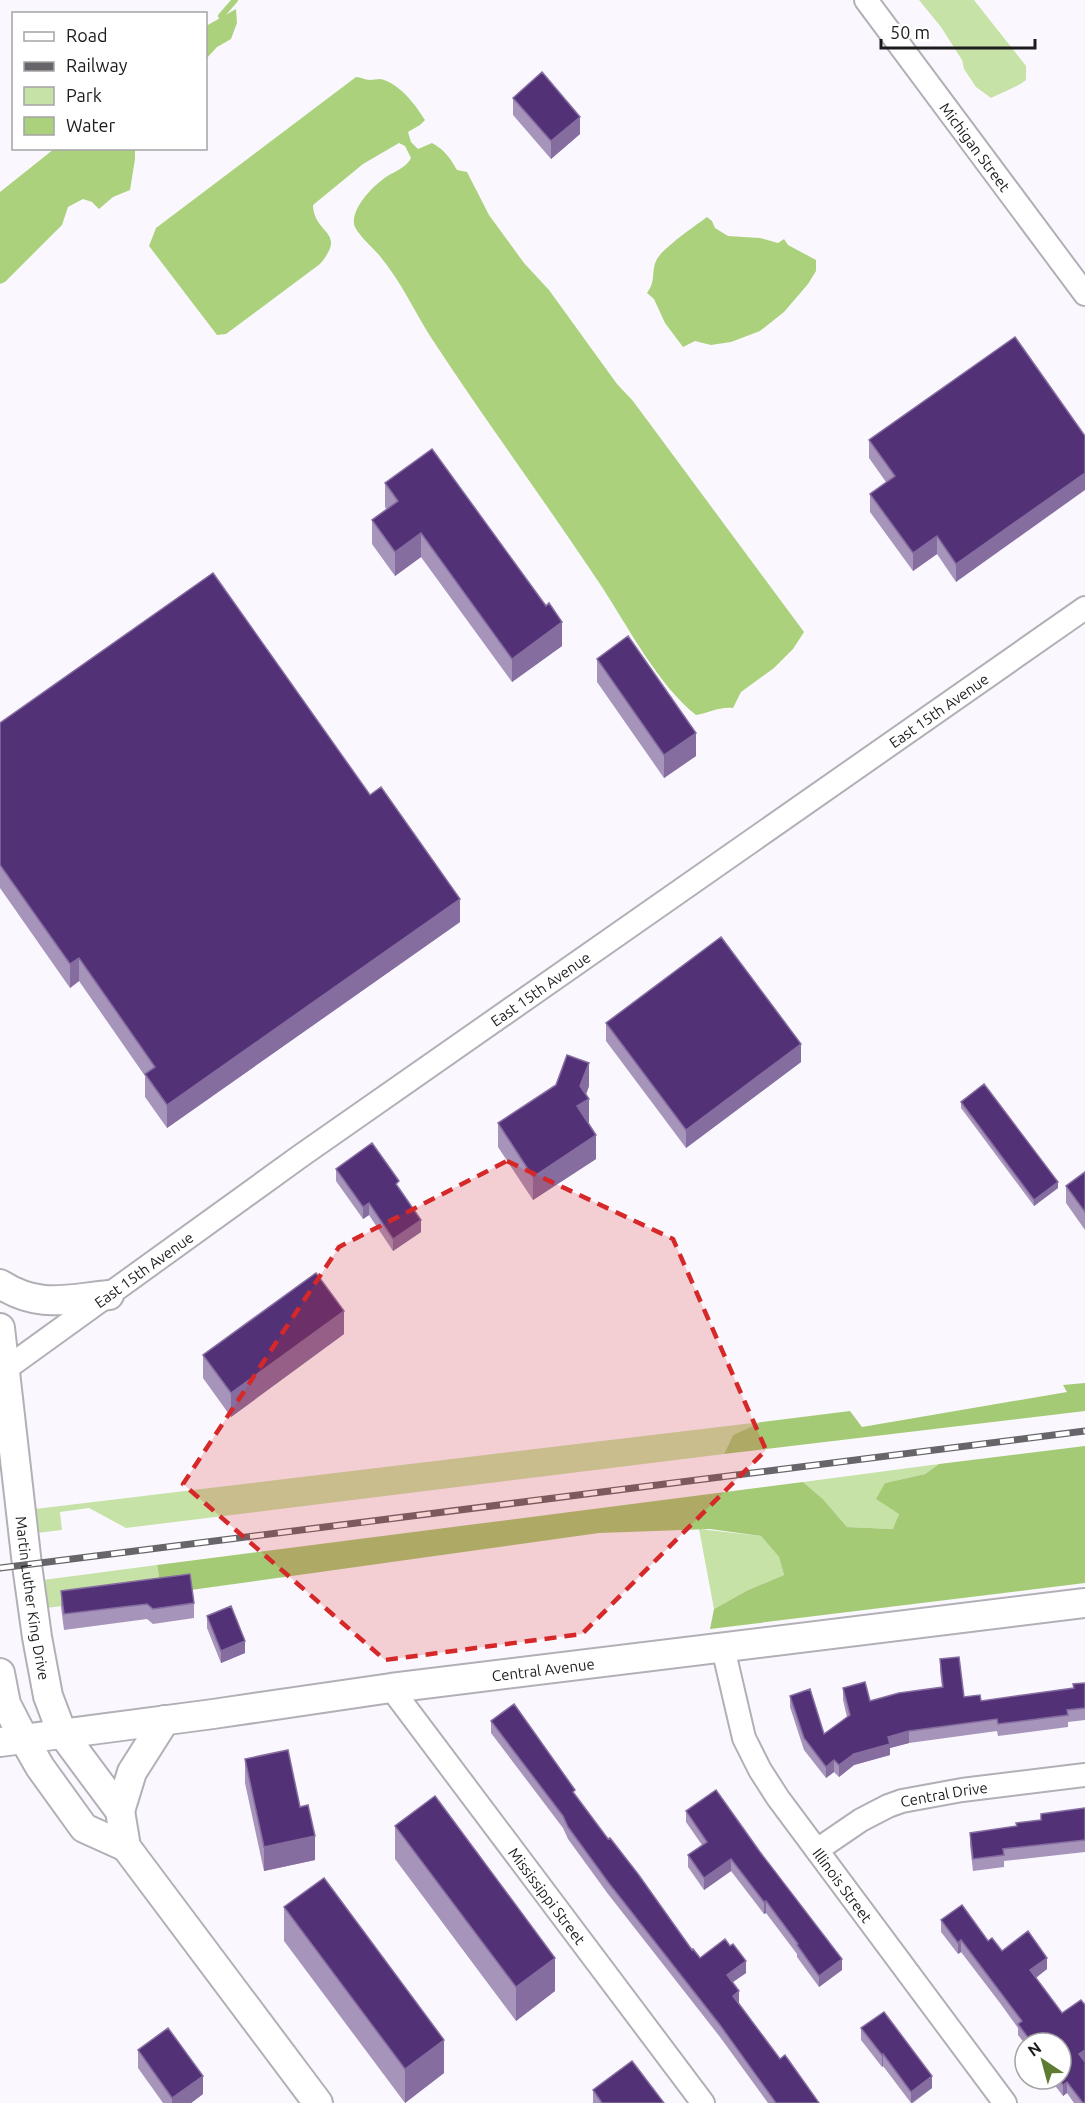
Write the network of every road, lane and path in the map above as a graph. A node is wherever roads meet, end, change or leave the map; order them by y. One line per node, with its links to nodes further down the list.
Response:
1 (866, 0): 2 (street, Michigan Street)
2 (1085, 294)
3 (1085, 608): 5 (street, East 15th Avenue)
4 (0, 1284): 5 (main road)
5 (109, 1295): 7 (street, East 15th Avenue)
6 (0, 1328): 7 (main road, Martin Luther King Drive)
7 (2, 1368): 9 (main road, Martin Luther King Drive)
8 (0, 1462): 9 (main road)
9 (20, 1498): 15 (main road, Martin Luther King Drive)
10 (1085, 1603): 11 (main road, Central Avenue)
11 (723, 1648): 13 (main road, Central Avenue); 20 (street, Illinois Street)
12 (0, 1673): 16 (main road, Martin Luther King Drive)
13 (391, 1688): 14 (main road, Central Avenue); 22 (street, Mississippi Street)
14 (165, 1720): 15 (main road, Central Avenue); 18 (main road)
15 (62, 1734): 16 (main road, Central Avenue); 18 (main road, Martin Luther King Drive)
16 (12, 1740): 19 (main road, Martin Luther King Drive)
17 (1085, 1775): 20 (street, Central Drive)
18 (120, 1811): 19 (main road, Martin Luther King Drive)
19 (126, 1847): 21 (main road, Martin Luther King Drive)
20 (817, 1850): 23 (street, Illinois Street)
21 (318, 2103)
22 (703, 2103)
23 (1005, 2103)

